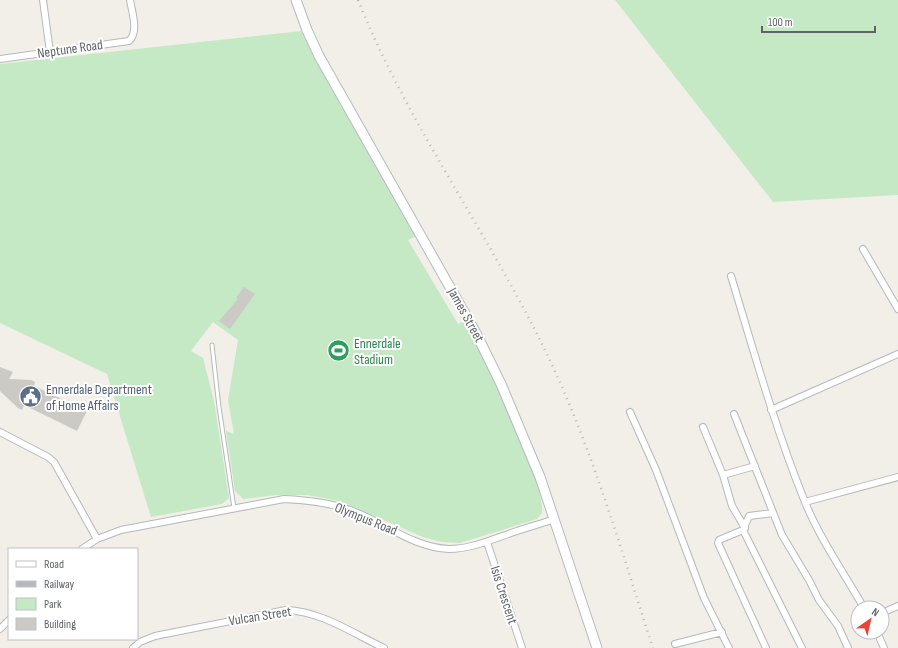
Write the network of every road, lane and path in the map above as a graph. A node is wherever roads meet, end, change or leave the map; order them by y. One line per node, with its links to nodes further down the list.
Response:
1 (43, 0): 4 (street)
2 (130, 0): 4 (street, Neptune Road)
3 (296, 0): 22 (street, James Street)
4 (50, 52): 5 (street, Neptune Road)
5 (0, 59)
6 (863, 249): 8 (street)
7 (731, 276): 11 (street)
8 (898, 309)
9 (212, 345): 20 (lane)
10 (898, 354): 11 (street)
11 (771, 410): 19 (street)
12 (630, 412): 30 (street)
13 (734, 414): 16 (street)
14 (703, 427): 17 (street)
15 (0, 432): 24 (street)
16 (755, 466): 17 (street); 21 (street)
17 (723, 475): 23 (street)
18 (898, 477): 19 (street)
19 (805, 502): 27 (street)
20 (234, 508): 24 (street, Olympus Road); 25 (street, Olympus Road)
21 (773, 513): 23 (street); 39 (street)
22 (555, 519): 25 (street, Olympus Road); 35 (street, James Street)
23 (744, 529): 37 (street); 38 (street)
24 (96, 540): 26 (street, Olympus Road)
25 (487, 542): 34 (street, Isis Crescent)
26 (84, 548)
27 (859, 600)
28 (8, 621): 29 (street)
29 (0, 629)
30 (722, 632): 31 (street); 36 (street)
31 (675, 644)
32 (133, 648): 33 (street, Vulcan Street)
33 (384, 648)
34 (522, 648)
35 (597, 648)
36 (729, 648)
37 (766, 648)
38 (802, 648)
39 (848, 648)

